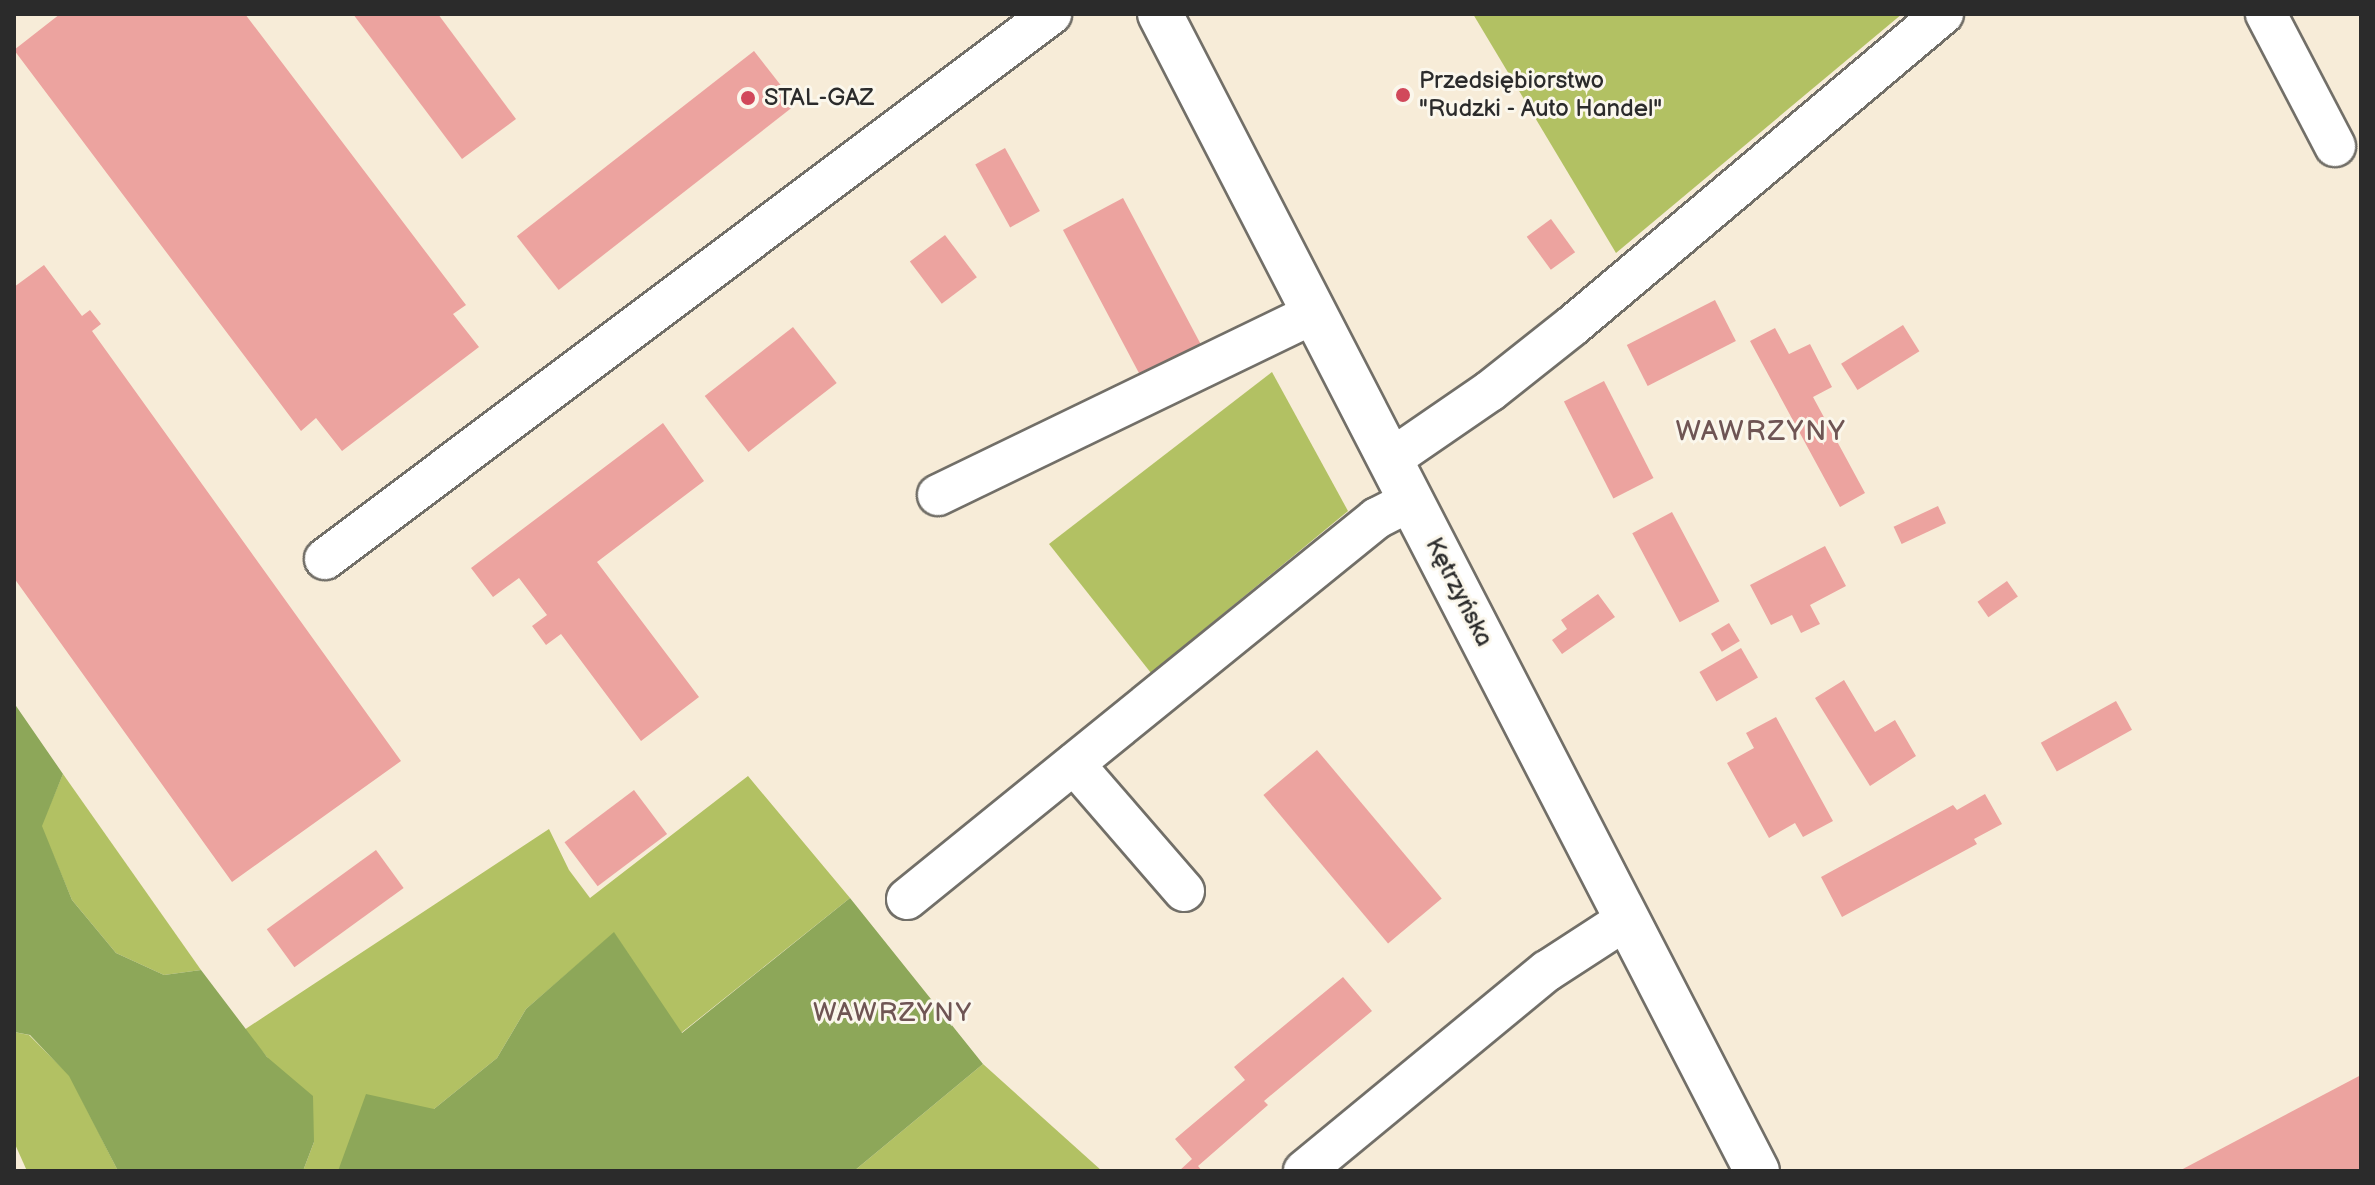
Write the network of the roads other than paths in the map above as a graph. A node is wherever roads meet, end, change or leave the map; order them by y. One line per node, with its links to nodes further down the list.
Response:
1 (1051, 14): 10 (street)
2 (1160, 14): 6 (main road, Kętrzyńska)
3 (1943, 14): 7 (street)
4 (2266, 14): 5 (street)
5 (2335, 146)
6 (1315, 313): 7 (main road, Kętrzyńska); 8 (street)
7 (1391, 459): 9 (main road, Kętrzyńska)
8 (938, 495)
9 (1412, 500): 11 (street); 14 (main road, Kętrzyńska)
10 (325, 559)
11 (1074, 764): 12 (street); 13 (street)
12 (1184, 891)
13 (907, 899)
14 (1627, 919): 15 (street); 16 (main road, Kętrzyńska)
15 (1304, 1171)
16 (1757, 1171)

